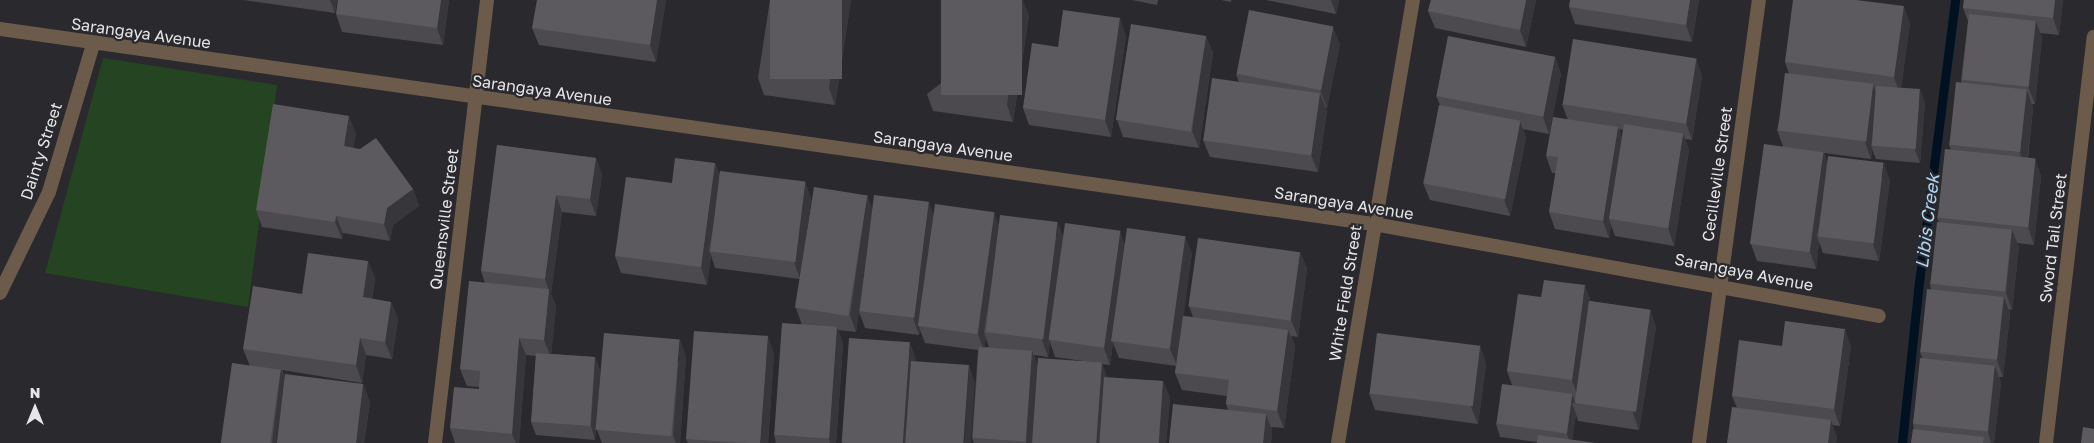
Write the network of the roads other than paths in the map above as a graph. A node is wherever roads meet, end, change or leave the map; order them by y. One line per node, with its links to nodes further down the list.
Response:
1 (487, 0): 7 (street, Queensville Street)
2 (1412, 0): 8 (street, White Field Street)
3 (1759, 0): 9 (street, Cecilleville Street)
4 (0, 29): 6 (street, Sarangaya Avenue)
5 (2094, 37): 15 (street, Sword Tail Street)
6 (93, 44): 7 (street, Sarangaya Avenue); 10 (street, Dainty Street)
7 (476, 98): 8 (street, Sarangaya Avenue); 12 (street, Queensville Street)
8 (1374, 224): 9 (street, Sarangaya Avenue); 13 (street, White Field Street)
9 (1720, 284): 11 (street, Sarangaya Avenue); 14 (street, Cecilleville Street)
10 (0, 293)
11 (1879, 316)
12 (435, 443)
13 (1338, 443)
14 (1699, 443)
15 (2046, 443)

